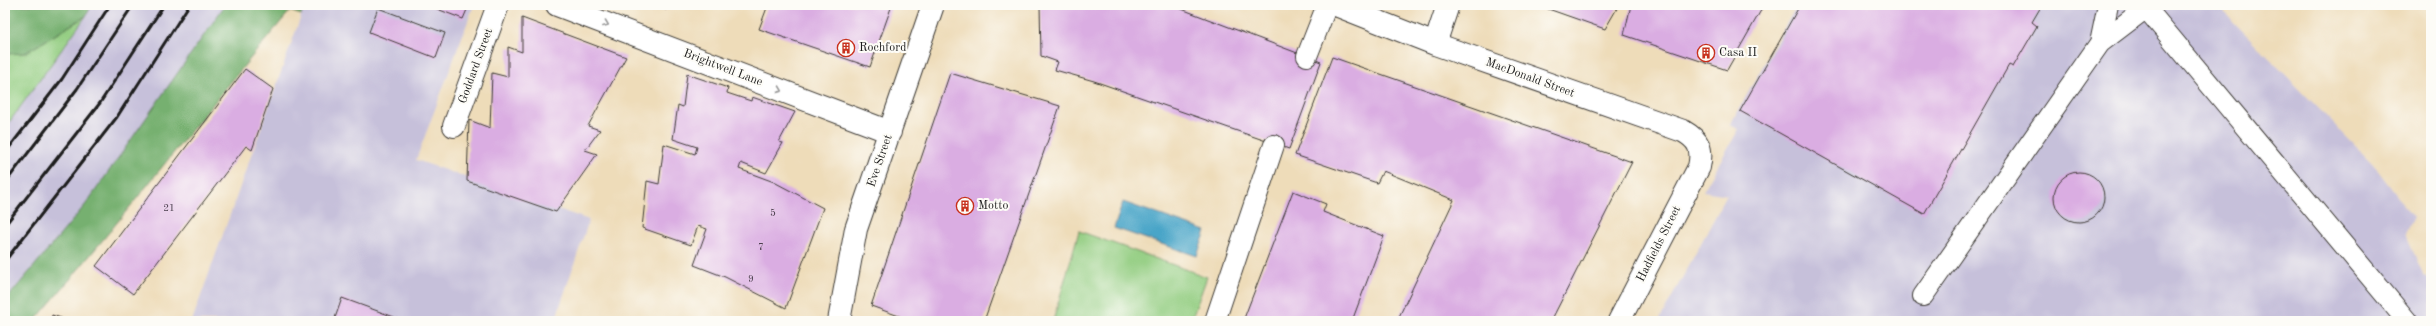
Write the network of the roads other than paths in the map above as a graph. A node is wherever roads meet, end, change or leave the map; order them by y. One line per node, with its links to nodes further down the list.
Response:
1 (498, 5): 11 (street, Goddard Street)
2 (557, 5): 12 (street, Brightwell Lane, one-way to 12)
3 (933, 5): 12 (street, Eve Street)
4 (1327, 5): 10 (lane)
5 (1336, 5): 9 (street, MacDonald Street)
6 (1448, 5): 9 (street)
7 (2108, 5): 8 (lane)
8 (2100, 43): 15 (lane); 19 (lane)
9 (1434, 44): 14 (street, MacDonald Street)
10 (1307, 56)
11 (454, 126)
12 (890, 132): 16 (street, Eve Street)
13 (1274, 145): 17 (lane)
14 (1700, 167): 18 (street, Hadfields Street)
15 (1923, 296)
16 (839, 321)
17 (1215, 321)
18 (1619, 321)
19 (2407, 321)

